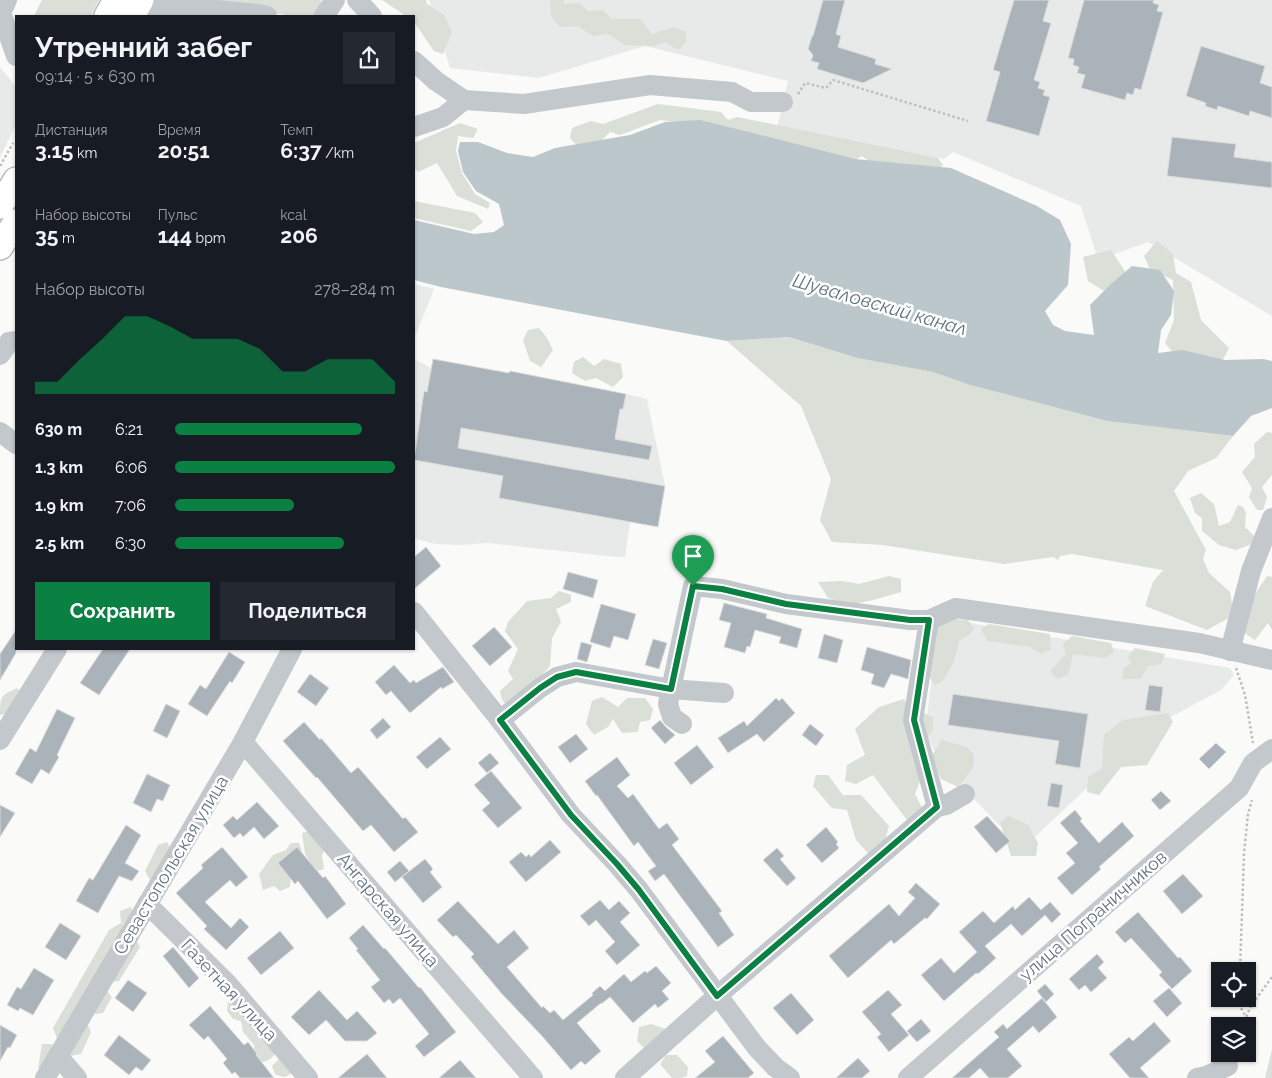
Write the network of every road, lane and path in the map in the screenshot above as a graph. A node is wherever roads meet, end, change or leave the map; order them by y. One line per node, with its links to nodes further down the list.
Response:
1 (7, 0): 10 (street)
2 (336, 0): 8 (street)
3 (357, 0): 9 (street)
4 (183, 3): 5 (street); 7 (street)
5 (131, 7): 6 (main road)
6 (110, 15)
7 (262, 15)
8 (325, 15)
9 (371, 15)
10 (15, 53)
11 (415, 62): 12 (street)
12 (464, 100): 13 (street); 15 (street)
13 (790, 100): 14 (path)
14 (968, 121)
15 (415, 127)
16 (13, 143): 17 (path)
17 (0, 166)
18 (15, 183): 19 (main road)
19 (6, 210): 20 (main road)
20 (0, 247)
21 (15, 341): 22 (street)
22 (0, 354)
23 (15, 427): 24 (street)
24 (0, 432): 25 (street)
25 (15, 443)
26 (1272, 518): 31 (street)
27 (415, 613): 35 (street)
28 (929, 620): 31 (street); 33 (street); 43 (street)
29 (56, 650): 37 (street)
30 (291, 650): 38 (street, Севастопольская улица)
31 (1230, 650): 32 (street); 40 (path)
32 (1272, 660)
33 (671, 689): 34 (street); 35 (street); 36 (street)
34 (724, 693)
35 (500, 720): 47 (street)
36 (682, 724)
37 (0, 740)
38 (243, 742): 44 (street, Севастопольская улица); 55 (street, Ангарская улица)
39 (1272, 749): 40 (street, улица Пограничников)
40 (1253, 763): 58 (street, улица Пограничников)
41 (964, 794): 43 (street)
42 (1252, 800): 45 (path)
43 (937, 807): 47 (street)
44 (147, 904): 50 (street, Севастопольская улица); 54 (street, Газетная улица)
45 (1240, 962)
46 (1272, 977): 49 (path)
47 (717, 996): 56 (street); 57 (street)
48 (1240, 1007): 49 (path)
49 (1246, 1017)
50 (58, 1056): 52 (street, Севастопольская улица); 53 (street)
51 (1228, 1066): 59 (street)
52 (45, 1078)
53 (77, 1078)
54 (308, 1078)
55 (533, 1078)
56 (625, 1078)
57 (790, 1078)
58 (908, 1078)
59 (1198, 1078)

